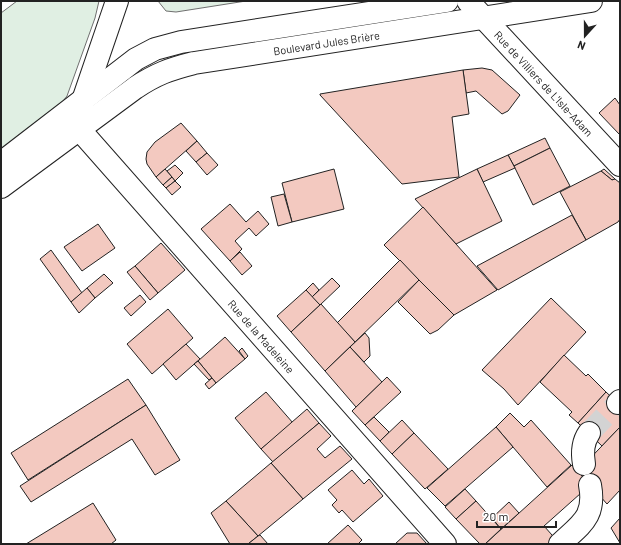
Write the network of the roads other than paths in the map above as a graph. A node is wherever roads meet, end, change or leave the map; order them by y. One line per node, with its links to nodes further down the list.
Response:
1 (117, 1): 6 (main road)
2 (447, 1): 7 (main road, Boulevard Jules Brière)
3 (468, 1): 5 (main road, Rue de Villiers de L'Isle-Adam)
4 (591, 1): 5 (main road, Boulevard Jules Brière)
5 (484, 18): 8 (main road, Boulevard Jules Brière); 12 (main road, Rue de Villiers de L'Isle-Adam)
6 (108, 28): 7 (main road); 9 (main road)
7 (114, 76): 8 (main road); 9 (main road, Boulevard Jules Brière)
8 (127, 93): 10 (main road, Boulevard Jules Brière)
9 (83, 100): 10 (main road); 11 (main road, Boulevard Jules Brière)
10 (79, 129): 13 (main road, Boulevard Jules Brière); 15 (main road, Rue de la Madeleine)
11 (1, 163)
12 (620, 164)
13 (1, 187)
14 (589, 433): 16 (main road)
15 (445, 544)
16 (560, 544)

